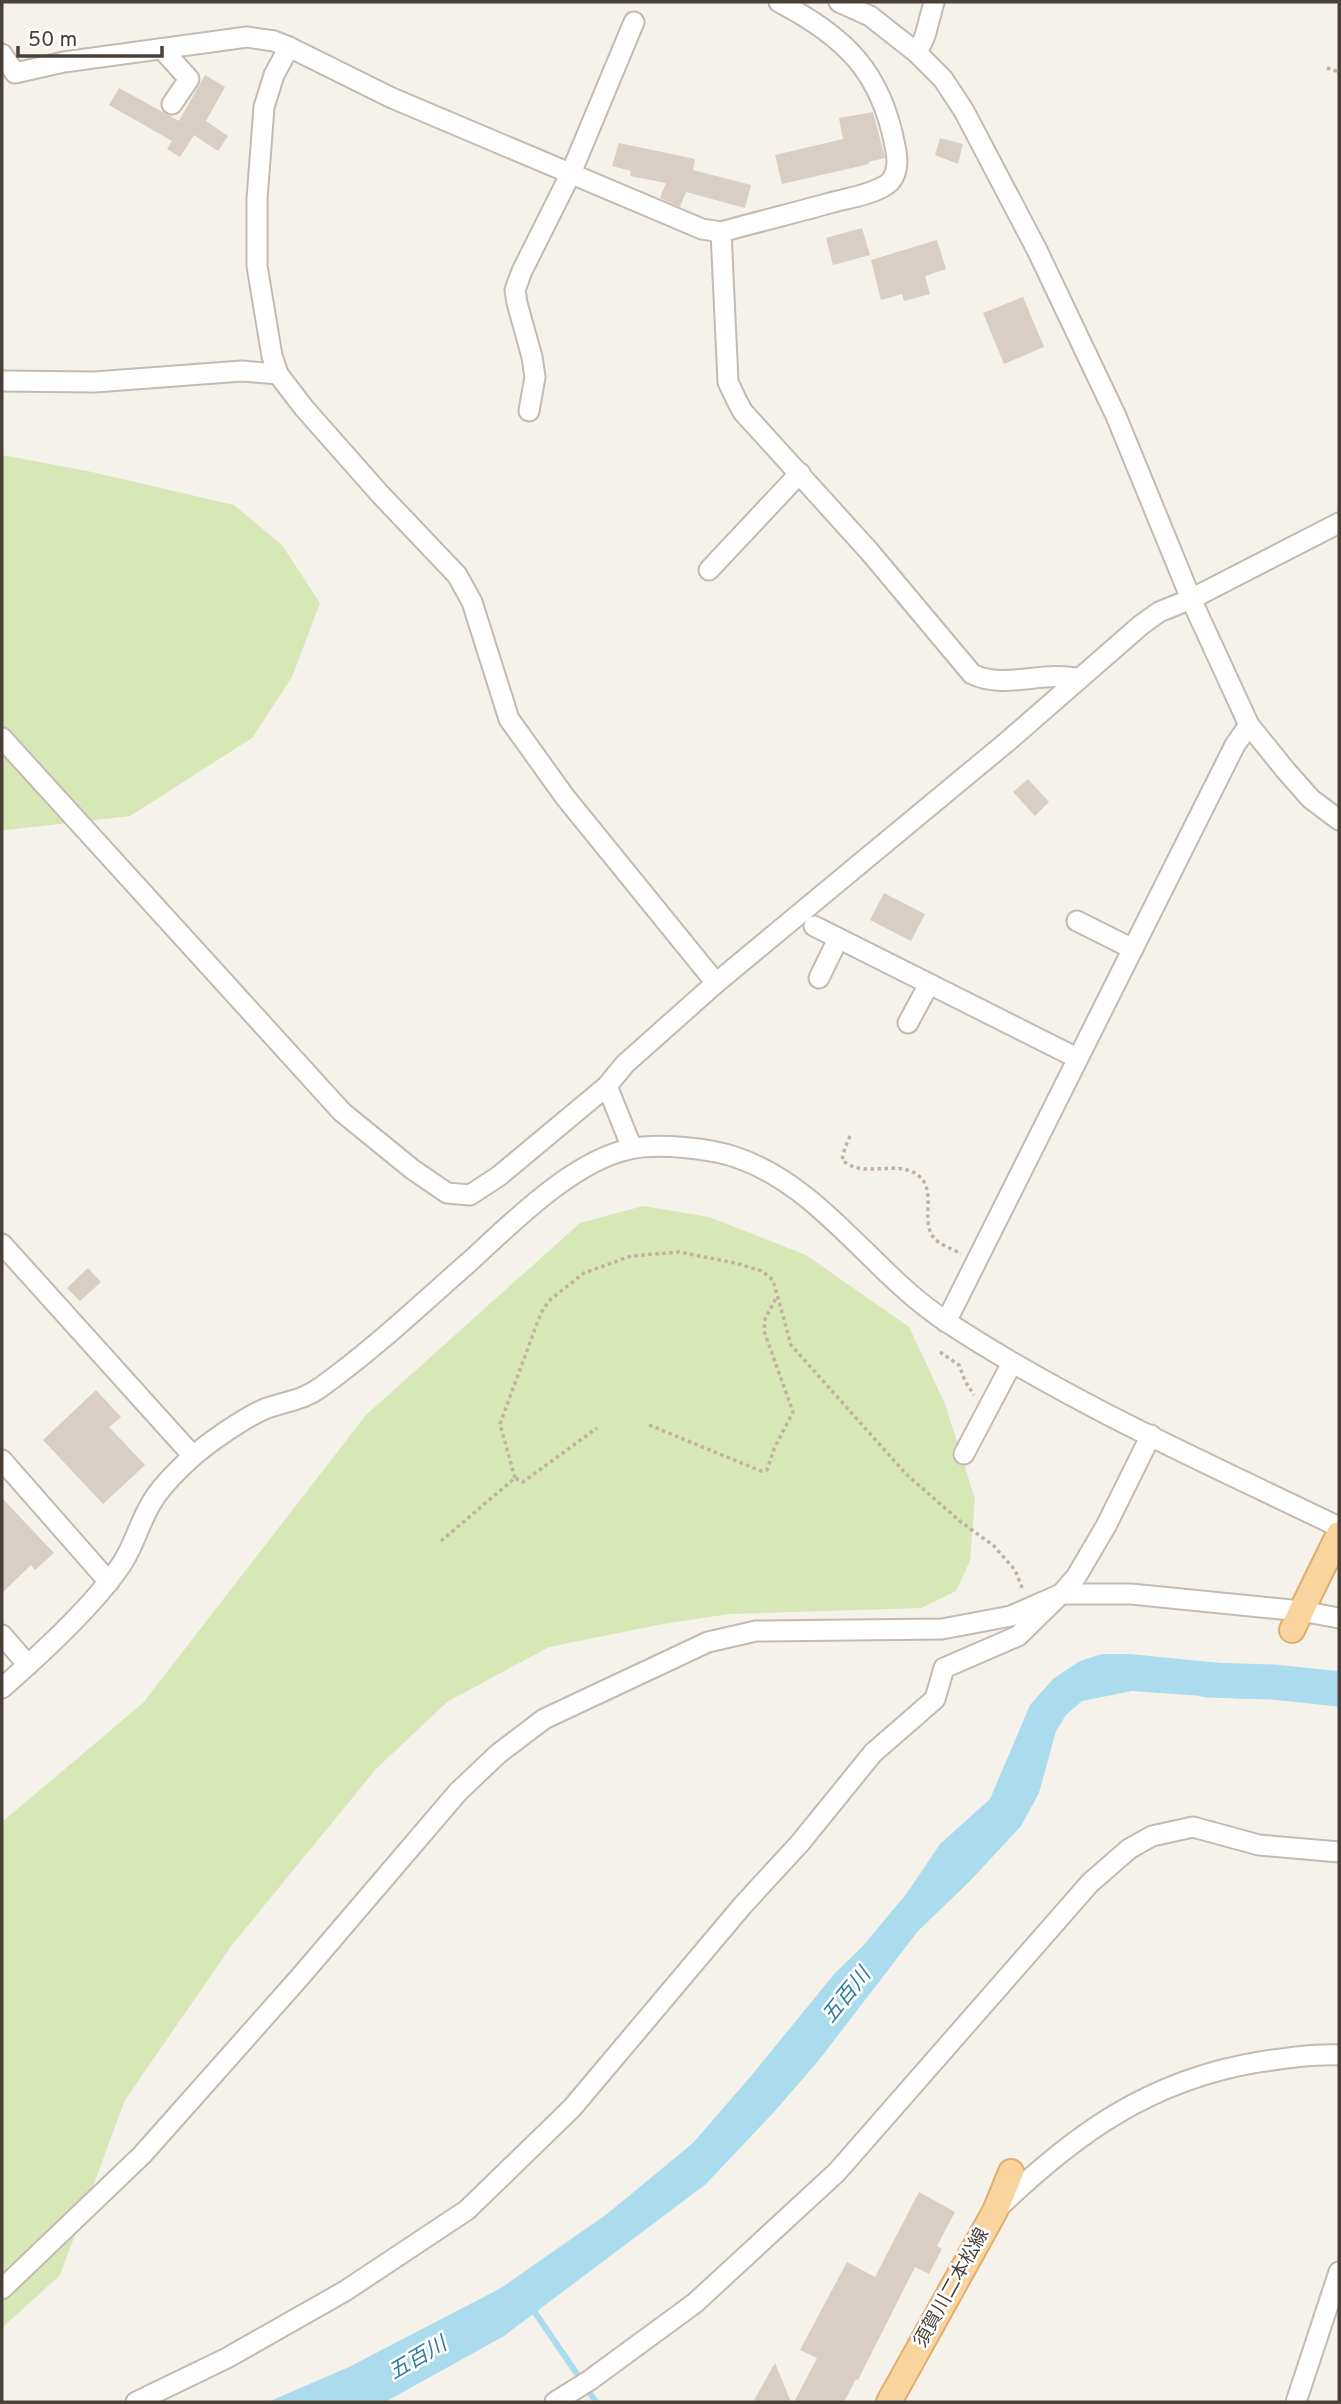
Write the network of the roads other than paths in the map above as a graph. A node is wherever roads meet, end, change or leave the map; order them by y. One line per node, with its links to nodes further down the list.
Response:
1 (779, 2): 12 (street)
2 (839, 2): 7 (street)
3 (934, 2): 7 (street)
4 (634, 22): 11 (street)
5 (289, 47): 6 (street); 11 (street); 13 (street)
6 (162, 49): 9 (street); 10 (street)
7 (917, 53): 19 (street)
8 (2, 54): 9 (street)
9 (9, 78)
10 (172, 104)
11 (571, 173): 12 (street); 15 (street)
12 (721, 232): 16 (street)
13 (278, 374): 14 (street); 29 (street)
14 (2, 381)
15 (529, 411)
16 (800, 473): 18 (street); 20 (street)
17 (1339, 523): 19 (street)
18 (709, 570)
19 (1191, 599): 20 (street); 21 (street)
20 (1079, 679): 29 (street)
21 (1249, 725): 23 (street); 27 (street)
22 (2, 738): 33 (street)
23 (1339, 820)
24 (1077, 921): 27 (street)
25 (814, 926): 26 (street)
26 (838, 939): 28 (street); 30 (street)
27 (1133, 948): 32 (street)
28 (819, 978)
29 (716, 983): 33 (street)
30 (929, 984): 31 (street); 32 (street)
31 (908, 1024)
32 (1077, 1058): 36 (street)
33 (607, 1086): 34 (street)
34 (632, 1148): 36 (street); 40 (street)
35 (2, 1244): 40 (street)
36 (946, 1322): 37 (street)
37 (1012, 1363): 38 (street); 39 (street)
38 (1151, 1435): 42 (street); 45 (street)
39 (964, 1454)
40 (193, 1456): 44 (street)
41 (2, 1460): 44 (street)
42 (1339, 1527)
43 (1339, 1534): 47 (main road)
44 (108, 1582): 49 (street)
45 (1061, 1594): 47 (street); 56 (street); 57 (street)
46 (1339, 1618): 47 (street)
47 (1297, 1620)
48 (2, 1635): 49 (street)
49 (29, 1665): 50 (street)
50 (2, 1688)
51 (1339, 1852): 58 (street)
52 (1339, 2055): 54 (street)
53 (1011, 2172): 54 (main road, 須賀川二本松線)
54 (995, 2211): 59 (main road, 須賀川二本松線)
55 (1339, 2272): 60 (street)
56 (2, 2288)
57 (136, 2402)
58 (555, 2402)
59 (889, 2402)
60 (1296, 2402)

